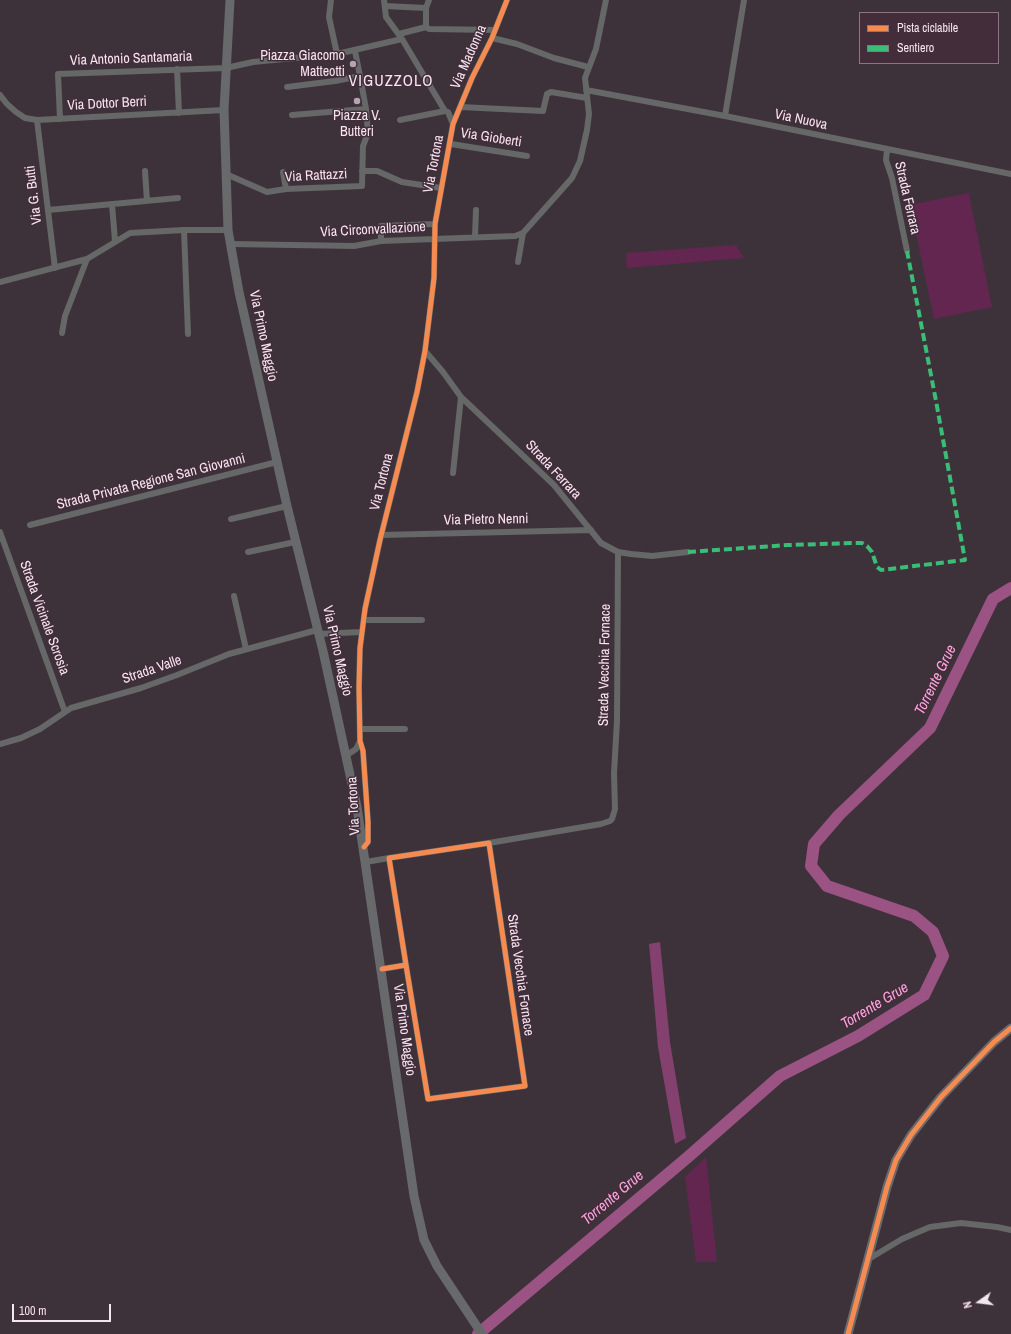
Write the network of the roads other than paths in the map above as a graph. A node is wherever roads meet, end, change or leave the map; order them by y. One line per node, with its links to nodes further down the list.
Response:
1 (230, 0): 16 (main road, Via Primo Maggio)
2 (331, 0): 14 (street)
3 (429, 0): 8 (street)
4 (506, 0): 10 (street, Via Madonna)
5 (606, 0): 15 (street)
6 (744, 0): 29 (street)
7 (385, 3): 8 (street); 11 (street)
8 (426, 8): 9 (street)
9 (426, 26): 10 (street); 11 (street, Via Antonio Santamaria)
10 (494, 30): 12 (street, Via Madonna)
11 (401, 36): 13 (street, Via Antonio Santamaria); 26 (street)
12 (492, 38): 15 (street); 23 (street, Via Madonna)
13 (355, 51): 14 (street, Via Antonio Santamaria); 18 (street)
14 (337, 54): 16 (street, Via Antonio Santamaria)
15 (588, 67): 20 (street)
16 (226, 68): 17 (street, Via Antonio Santamaria); 25 (main road, Via Primo Maggio)
17 (178, 69): 27 (street); 30 (street, Via Antonio Santamaria)
18 (357, 77): 19 (street); 24 (street)
19 (287, 87)
20 (586, 90): 22 (street); 29 (street, Via Nuova)
21 (0, 95): 31 (street, Via Dottor Berri)
22 (587, 98): 23 (street); 52 (street)
23 (460, 107): 33 (street, Via Madonna)
24 (366, 108): 28 (street); 38 (street)
25 (224, 110): 27 (street, Via Dottor Berri); 40 (main road, Via Primo Maggio)
26 (445, 110): 32 (street); 33 (street)
27 (179, 113): 30 (street, Via Dottor Berri)
28 (292, 115)
29 (725, 116): 35 (street, Via Nuova)
30 (60, 119): 31 (street, Via Dottor Berri)
31 (37, 120): 47 (street, Via G. Butti)
32 (400, 120)
33 (453, 124): 34 (street, Via Tortona)
34 (451, 144): 36 (street, Via Gioberti); 42 (street, Via Tortona)
35 (887, 150): 41 (street, Via Nuova); 58 (street, Strada Ferrara)
36 (527, 156)
37 (145, 171): 45 (street)
38 (362, 171): 42 (street, Via Rattazzi); 43 (street, Via Rattazzi)
39 (283, 172): 43 (street)
40 (226, 174): 43 (street, Via Rattazzi); 51 (main road, Via Primo Maggio)
41 (1011, 174)
42 (441, 188): 49 (street, Via Tortona)
43 (286, 189)
44 (178, 198): 45 (street)
45 (147, 201): 46 (street)
46 (112, 204): 47 (street); 55 (street)
47 (48, 210): 61 (street, Via G. Butti)
48 (476, 210): 53 (street)
49 (435, 224): 54 (street, Via Tortona); 56 (street)
50 (184, 230): 51 (street); 55 (street); 64 (street)
51 (228, 230): 57 (main road, Via Primo Maggio)
52 (523, 233): 53 (street, Via Circonvallazione); 60 (street)
53 (476, 236): 54 (street, Via Circonvallazione)
54 (435, 238): 56 (street, Via Circonvallazione); 65 (street, Via Tortona)
55 (115, 241): 59 (street)
56 (381, 241): 57 (street, Via Circonvallazione)
57 (231, 244): 67 (main road, Via Primo Maggio)
58 (907, 251)
59 (88, 259): 61 (street); 63 (street)
60 (518, 262)
61 (55, 268): 62 (street)
62 (0, 282)
63 (62, 334)
64 (188, 334)
65 (425, 351): 66 (street, Strada Ferrara); 74 (street, Via Tortona)
66 (461, 397): 68 (street); 72 (street, Strada Ferrara)
67 (277, 462): 69 (main road, Via Primo Maggio); 71 (street, Strada Privata Regione San Giovanni)
68 (453, 473)
69 (286, 506): 70 (street); 75 (main road, Via Primo Maggio)
70 (231, 519)
71 (30, 525)
72 (591, 530): 74 (street, Via Pietro Nenni); 77 (street, Strada Ferrara)
73 (0, 532): 85 (street, Strada Vicinale Scrosia)
74 (381, 535): 80 (street, Via Tortona)
75 (295, 542): 76 (street); 82 (main road, Via Primo Maggio)
76 (248, 552)
77 (618, 552): 78 (street, Strada Ferrara); 91 (street, Strada Vecchia Fornace)
78 (688, 552)
79 (234, 596): 84 (street)
80 (364, 620): 81 (street); 83 (street, Via Tortona)
81 (422, 620)
82 (318, 632): 83 (street, Strada Valle); 84 (street, Strada Valle); 90 (main road, Via Primo Maggio)
83 (362, 632): 86 (street, Via Tortona)
84 (246, 649): 85 (street, Strada Valle)
85 (65, 712): 89 (street, Strada Valle)
86 (360, 729): 87 (street); 88 (street, Via Tortona)
87 (405, 729)
88 (360, 741): 90 (street); 92 (street, Via Tortona)
89 (0, 744)
90 (346, 755): 92 (main road, Via Primo Maggio)
91 (489, 843): 93 (street, Strada Vecchia Fornace); 95 (street, Strada Vecchia Fornace)
92 (364, 847): 94 (main road, Via Primo Maggio)
93 (389, 858): 94 (street); 95 (street, Strada Vecchia Fornace)
94 (366, 862): 96 (main road, Via Primo Maggio)
95 (406, 965): 96 (street)
96 (382, 969): 100 (main road, Via Primo Maggio)
97 (1011, 1028): 99 (main road)
98 (1011, 1230): 99 (street)
99 (867, 1260): 101 (main road)
100 (482, 1334)
101 (848, 1334)

